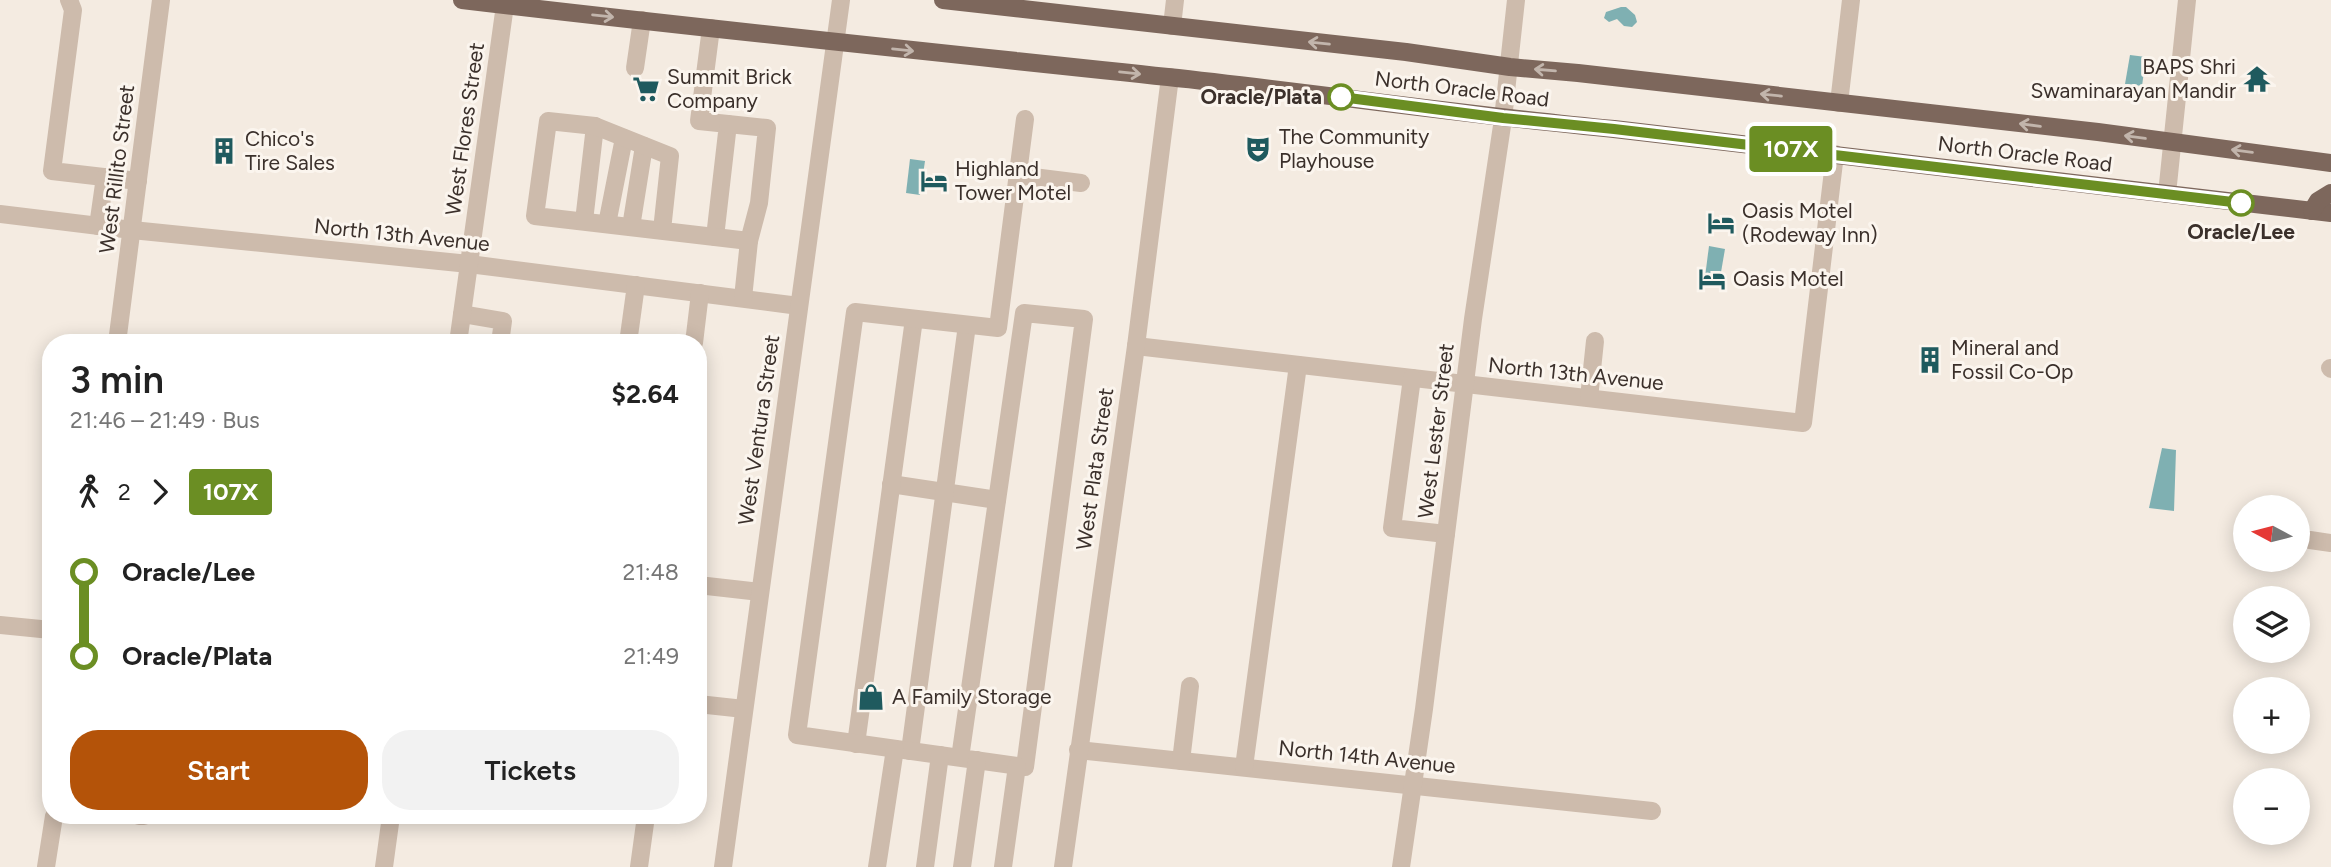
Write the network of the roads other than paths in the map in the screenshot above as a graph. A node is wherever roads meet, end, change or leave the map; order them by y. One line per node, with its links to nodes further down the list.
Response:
1 (69, 0): 31 (street)
2 (161, 0): 32 (street, West Rillito Street)
3 (462, 0): 11 (main road, North Oracle Road)
4 (841, 0): 16 (street, West Ventura Street)
5 (943, 0): 6 (main road, North Oracle Road)
6 (949, 0): 12 (main road, North Oracle Road)
7 (1175, 0): 14 (street)
8 (1516, 0): 17 (street, West Lester Street)
9 (1851, 0): 20 (street)
10 (2187, 0): 26 (street)
11 (505, 5): 13 (main road, North Oracle Road, one-way to 13); 47 (street, West Flores Street)
12 (1054, 6): 14 (main road, North Oracle Road)
13 (642, 20): 15 (main road, North Oracle Road); 18 (street)
14 (1172, 26): 17 (main road, North Oracle Road, one-way to 14)
15 (711, 28): 16 (main road, North Oracle Road); 23 (street)
16 (835, 42): 19 (main road, North Oracle Road, one-way to 19); 51 (street, West Ventura Street)
17 (1510, 67): 20 (main road, North Oracle Road, one-way to 17); 21 (street, West Lester Street)
18 (635, 68)
19 (1170, 77): 21 (main road, North Oracle Road); 63 (street, West Plata Street)
20 (1839, 103): 26 (main road, North Oracle Road, one-way to 20)
21 (1503, 118): 28 (main road, North Oracle Road); 66 (street, West Lester Street)
22 (1025, 119): 30 (street)
23 (729, 124): 45 (street); 46 (street)
24 (595, 126): 25 (street); 39 (street); 39 (street)
25 (624, 138): 27 (street); 40 (street)
26 (2172, 142): 29 (main road, North Oracle Road, one-way to 26); 35 (street)
27 (644, 146): 42 (street); 44 (street)
28 (1835, 155): 35 (main road, North Oracle Road); 67 (street, North 13th Avenue)
29 (2331, 163)
30 (1017, 176): 33 (street); 52 (street)
31 (105, 177): 32 (street); 41 (street)
32 (138, 181): 43 (street, West Rillito Street)
33 (1081, 183)
34 (2331, 193): 36 (main road)
35 (2167, 194): 36 (main road, North Oracle Road)
36 (2312, 211): 38 (main road, North Oracle Road)
37 (0, 214): 41 (street, North 13th Avenue)
38 (2331, 214)
39 (584, 221): 40 (street)
40 (607, 224): 42 (street)
41 (98, 226): 43 (street, North 13th Avenue)
42 (631, 227): 44 (street)
43 (132, 230): 47 (street, North 13th Avenue); 57 (street, West Rillito Street)
44 (662, 230): 45 (street)
45 (715, 237): 46 (street)
46 (749, 240): 50 (street)
47 (469, 264): 48 (street, North 13th Avenue); 54 (street, West Flores Street)
48 (636, 285): 49 (street, North 13th Avenue); 60 (street)
49 (700, 293): 50 (street, North 13th Avenue); 61 (street)
50 (743, 298): 51 (street, North 13th Avenue)
51 (799, 306): 75 (street, West Ventura Street)
52 (1000, 310): 53 (street); 56 (street)
53 (1024, 313): 70 (street); 87 (street)
54 (462, 314): 58 (street, West Flores Street); 59 (street)
55 (914, 318): 56 (street); 68 (street); 81 (street)
56 (967, 324): 69 (street)
57 (118, 334)
58 (459, 334)
59 (501, 334)
60 (629, 334)
61 (695, 334)
62 (1595, 341): 67 (street)
63 (1136, 346): 64 (street, North 13th Avenue); 83 (street, West Plata Street)
64 (1298, 365): 65 (street, North 13th Avenue); 88 (street)
65 (1412, 377): 66 (street, North 13th Avenue); 71 (street)
66 (1465, 384): 67 (street, North 13th Avenue); 71 (street, West Lester Street)
67 (1589, 398)
68 (891, 484): 69 (street); 81 (street)
69 (944, 492): 70 (street); 82 (street)
70 (997, 500): 85 (street)
71 (1446, 534): 89 (street, West Lester Street)
72 (2310, 540): 73 (street)
73 (2331, 543)
74 (707, 586): 75 (street)
75 (760, 592): 80 (street, West Ventura Street)
76 (0, 625): 77 (street)
77 (42, 629)
78 (1190, 685): 86 (street)
79 (707, 705): 80 (street)
80 (744, 709): 97 (street, West Ventura Street)
81 (856, 744): 82 (street)
82 (902, 750): 84 (street); 98 (street)
83 (1078, 750): 86 (street, North 14th Avenue); 102 (street, West Plata Street)
84 (940, 755): 85 (street); 99 (street)
85 (968, 759): 87 (street); 100 (street)
86 (1181, 761): 88 (street, North 14th Avenue)
87 (1017, 766): 101 (street)
88 (1244, 767): 89 (street, North 14th Avenue)
89 (1412, 785): 90 (street, North 14th Avenue); 103 (street, West Lester Street)
90 (1652, 811)
91 (53, 824): 94 (street)
92 (390, 824): 95 (street)
93 (645, 824): 96 (street)
94 (46, 867)
95 (384, 867)
96 (639, 867)
97 (723, 867)
98 (877, 867)
99 (925, 867)
100 (962, 867)
101 (1003, 867)
102 (1063, 867)
103 (1401, 867)

